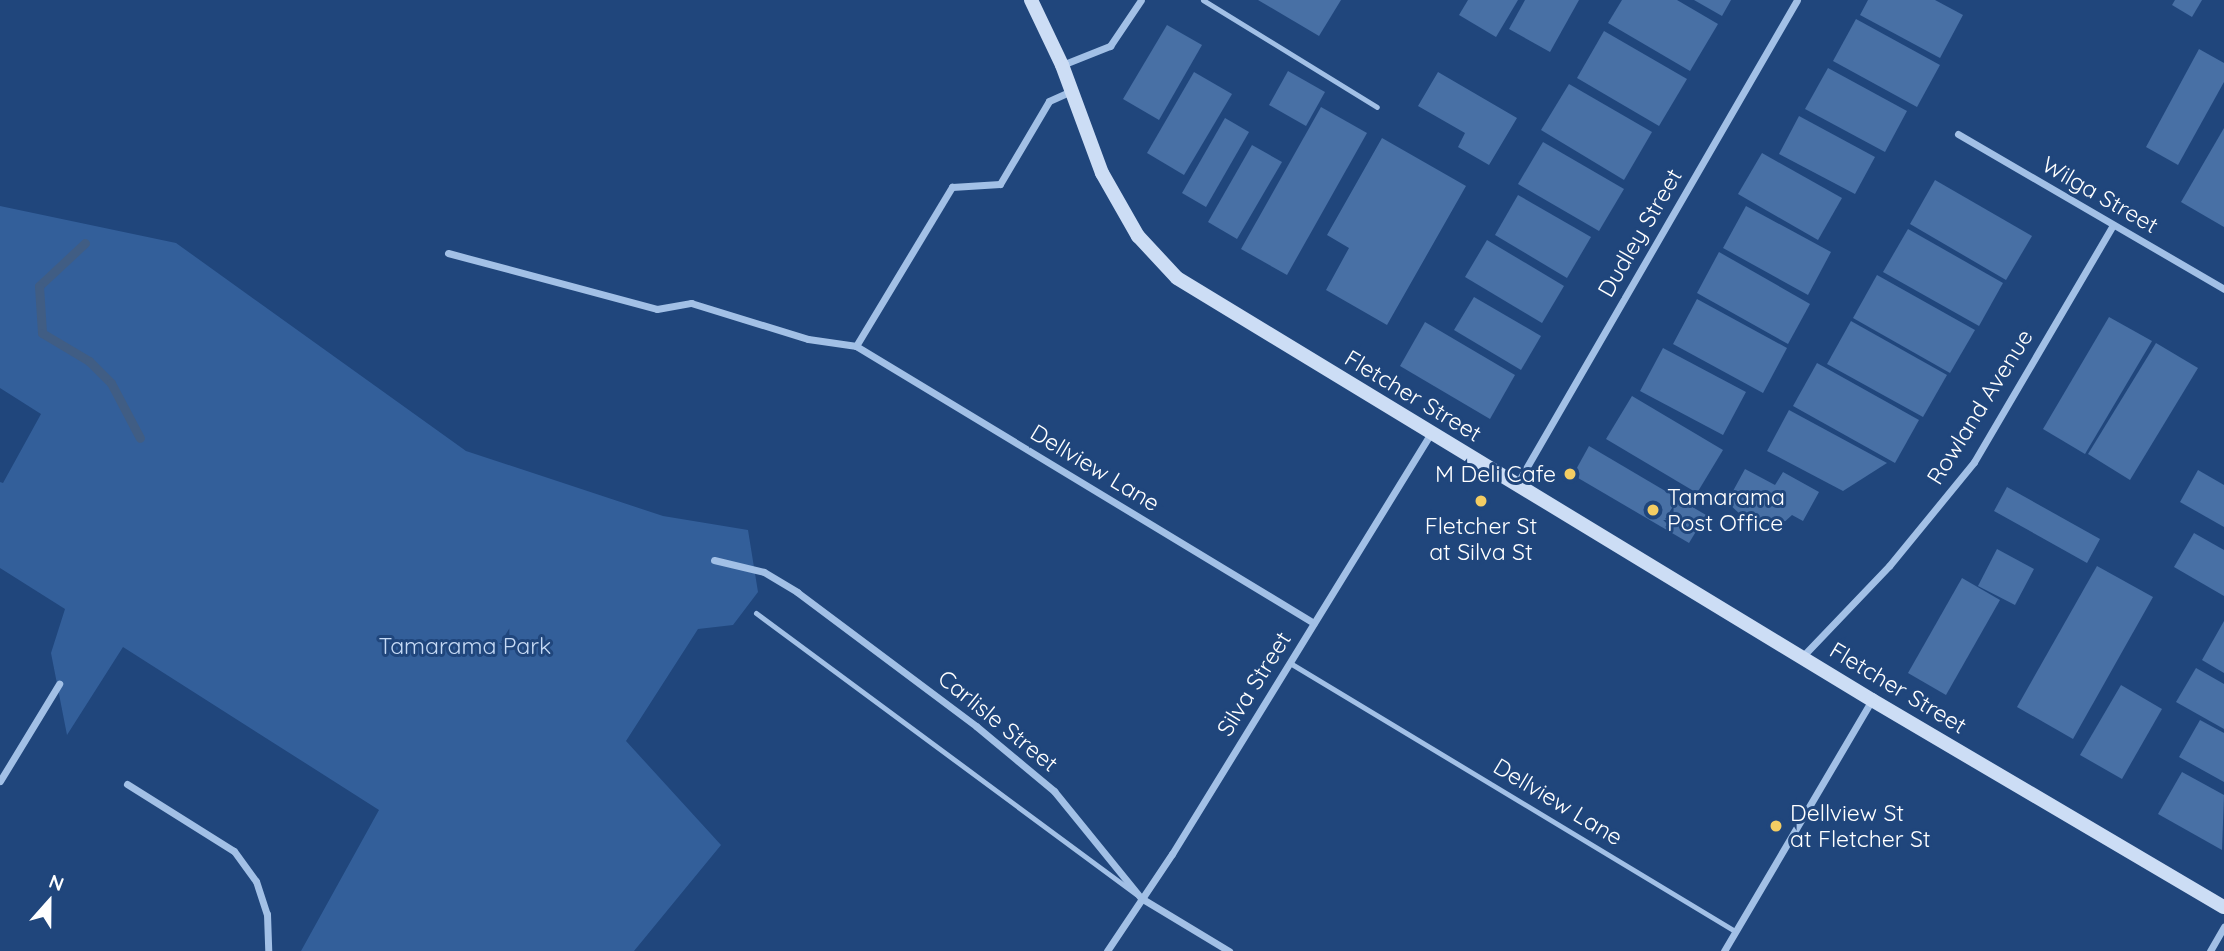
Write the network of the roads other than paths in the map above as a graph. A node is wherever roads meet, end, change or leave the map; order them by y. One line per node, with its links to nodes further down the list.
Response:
1 (1031, 0): 5 (street, Fletcher Street)
2 (1141, 0): 5 (street)
3 (1203, 0): 7 (lane)
4 (1797, 0): 14 (street, Dudley Street)
5 (1062, 65): 6 (street, Fletcher Street)
6 (1069, 92): 12 (street); 13 (street, Fletcher Street)
7 (1377, 107)
8 (1958, 134): 9 (street, Wilga Street)
9 (2113, 225): 11 (street, Wilga Street); 18 (street, Rowland Avenue)
10 (448, 253): 12 (street)
11 (2224, 289)
12 (856, 346): 17 (street, Dellview Lane)
13 (1430, 433): 14 (street, Fletcher Street); 17 (street, Silva Street)
14 (1516, 485): 18 (street, Fletcher Street)
15 (714, 559): 24 (street, Carlisle Street)
16 (756, 613): 24 (lane)
17 (1314, 623): 19 (street, Silva Street)
18 (1802, 657): 21 (street, Fletcher Street)
19 (1290, 663): 24 (street, Silva Street); 27 (lane, Dellview Lane)
20 (59, 684): 22 (street)
21 (1872, 700): 25 (street, Fletcher Street); 27 (street)
22 (0, 781)
23 (127, 784): 28 (street)
24 (1141, 898): 29 (street, Silva Street); 30 (street, Carlisle Street)
25 (2224, 907)
26 (2224, 927): 32 (street)
27 (1735, 931): 31 (street)
28 (268, 951)
29 (1107, 951)
30 (1228, 951)
31 (1724, 951)
32 (2210, 951)

